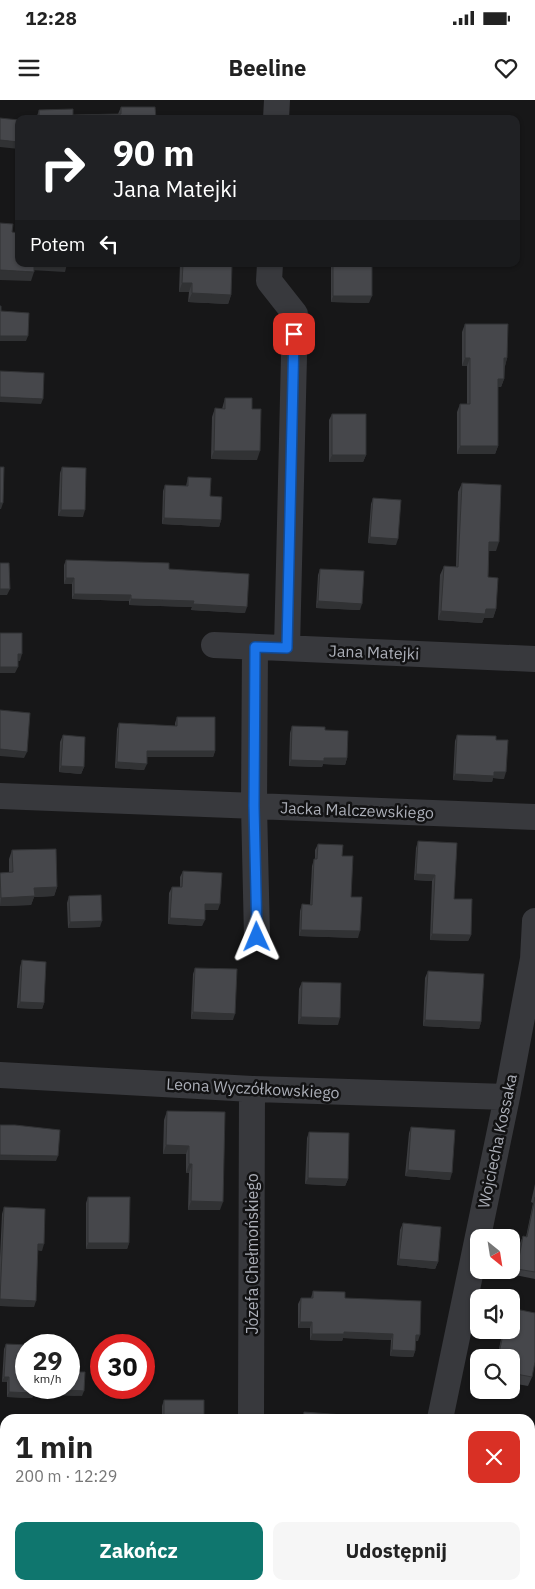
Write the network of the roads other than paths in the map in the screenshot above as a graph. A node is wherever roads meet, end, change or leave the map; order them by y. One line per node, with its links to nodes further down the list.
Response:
1 (277, 100): 2 (street)
2 (276, 115)
3 (270, 267): 6 (street)
4 (214, 646): 5 (street, Jana Matejki)
5 (255, 647): 6 (street, Jana Matejki); 9 (street)
6 (287, 648): 7 (street, Jana Matejki)
7 (535, 659)
8 (0, 796): 9 (street, Jacka Malczewskiego)
9 (254, 806): 10 (street, Jacka Malczewskiego); 12 (street)
10 (535, 817)
11 (535, 921): 15 (street, Wojciecha Kossaka)
12 (257, 937)
13 (0, 1074): 14 (street, Leona Wyczółkowskiego)
14 (252, 1088): 15 (street, Leona Wyczółkowskiego); 16 (street, Józefa Chełmońskiego)
15 (507, 1097): 17 (street, Wojciecha Kossaka)
16 (251, 1414)
17 (441, 1414)

